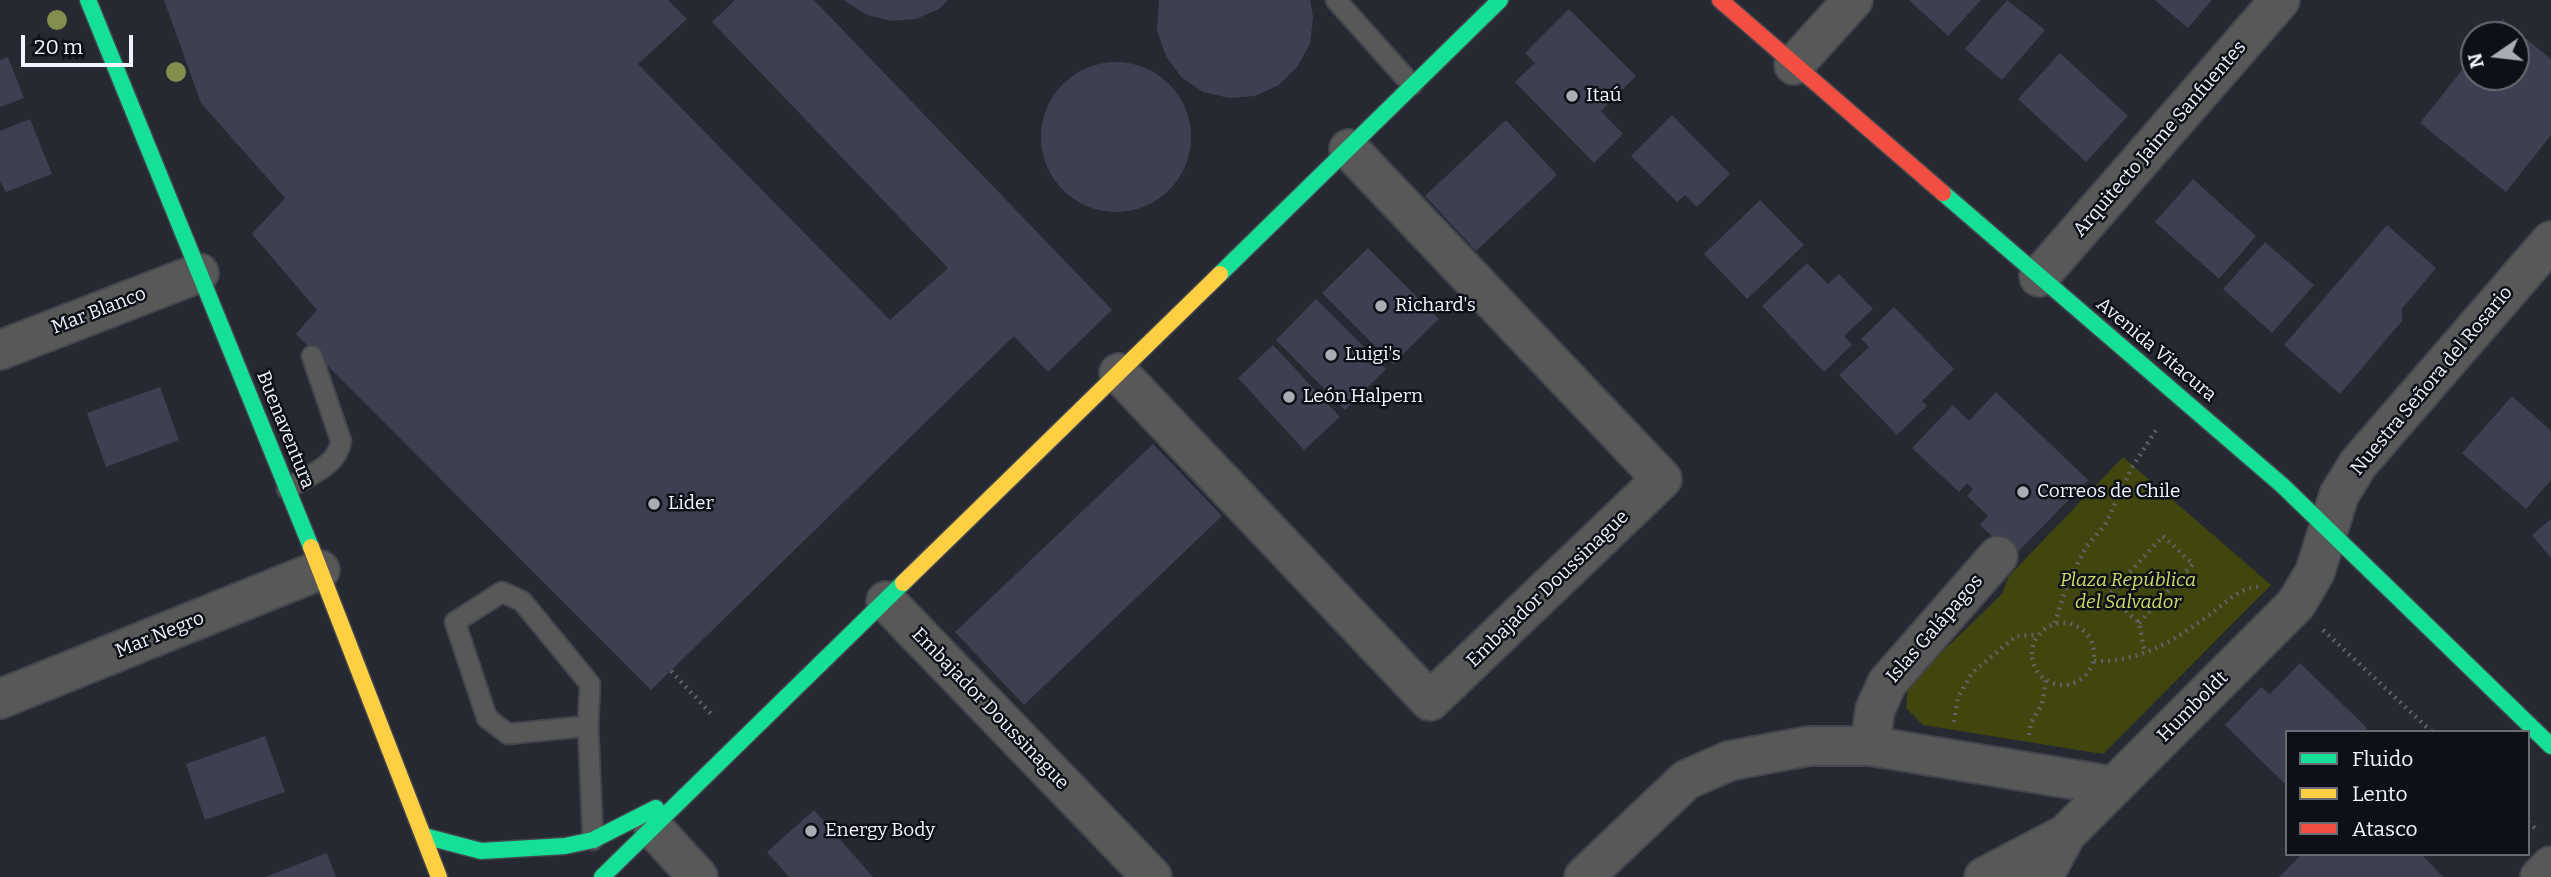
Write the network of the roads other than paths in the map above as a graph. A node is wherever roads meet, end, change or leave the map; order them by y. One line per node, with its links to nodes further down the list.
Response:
1 (88, 0): 11 (street, Buenaventura)
2 (1336, 0): 8 (lane)
3 (1500, 0): 8 (street)
4 (1720, 0): 7 (street, Avenida Vitacura)
5 (1853, 0): 7 (street)
6 (2280, 0): 12 (street, Arquitecto Jaime Sanfuentes)
7 (1794, 65): 12 (street, Avenida Vitacura)
8 (1412, 85): 9 (street)
9 (1349, 149): 15 (street); 15 (street, Embajador Doussinague)
10 (2551, 241): 17 (street, Nuestra Señora del Rosario)
11 (199, 273): 13 (street, Mar Blanco); 16 (street, Buenaventura)
12 (2039, 277): 17 (street, Avenida Vitacura)
13 (0, 350)
14 (312, 356): 16 (lane)
15 (1119, 373): 20 (street)
16 (287, 489): 19 (street, Buenaventura)
17 (2329, 528): 24 (street, Avenida Vitacura); 27 (street, Humboldt)
18 (1998, 556): 23 (street, Islas Galápagos)
19 (320, 570): 21 (street, Mar Negro); 30 (street, Buenaventura)
20 (886, 601): 26 (street); 36 (street, Embajador Doussinague)
21 (0, 699)
22 (588, 726): 22 (lane); 31 (lane)
23 (1870, 746): 25 (street); 37 (street)
24 (2551, 746)
25 (2022, 772): 27 (street); 29 (street)
26 (708, 776): 28 (street); 31 (street)
27 (2113, 786): 29 (street, Humboldt)
28 (654, 830): 34 (street); 35 (street)
29 (2066, 834): 38 (street); 39 (street, Humboldt)
30 (424, 836): 31 (street); 33 (street, Buenaventura)
31 (593, 840)
32 (2551, 866): 40 (street)
33 (433, 875)
34 (602, 877)
35 (698, 877)
36 (1152, 877)
37 (1584, 877)
38 (1984, 877)
39 (2043, 877)
40 (2539, 877)

